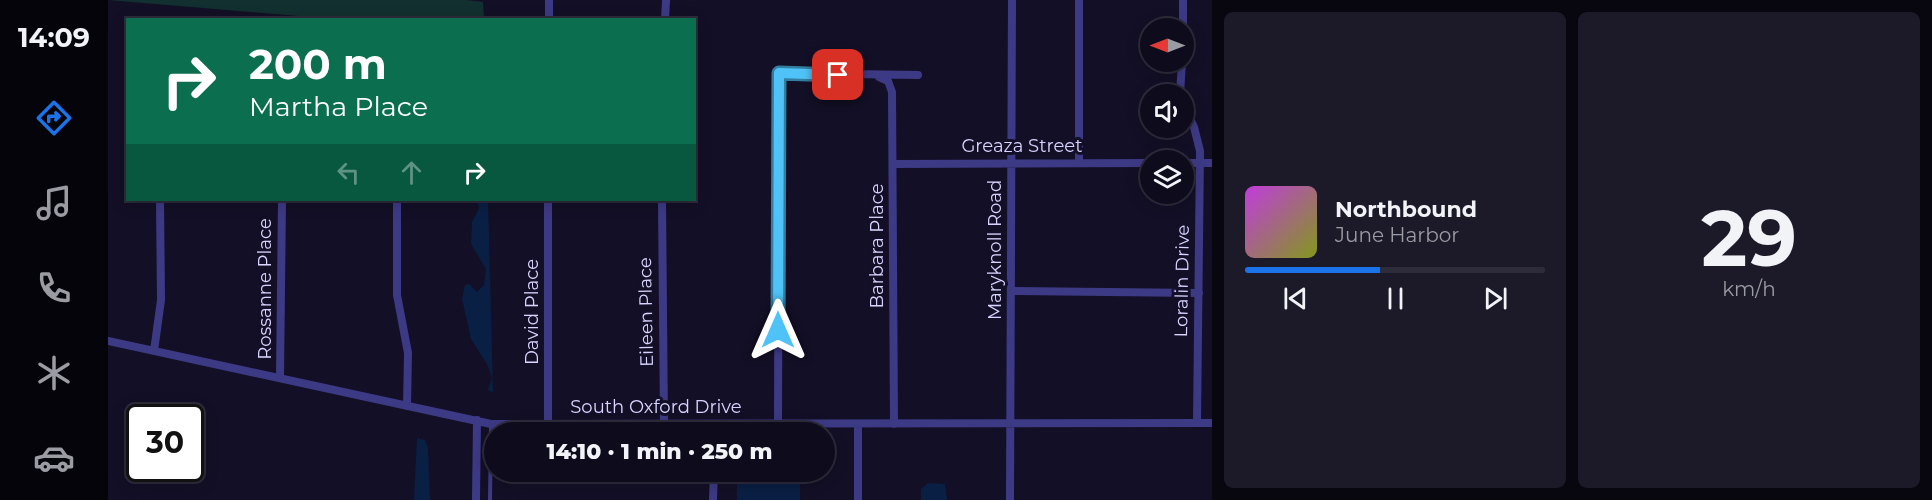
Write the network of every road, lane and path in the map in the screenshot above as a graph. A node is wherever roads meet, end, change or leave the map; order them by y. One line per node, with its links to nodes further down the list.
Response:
1 (549, 0): 6 (street)
2 (666, 0): 7 (street)
3 (1012, 0): 12 (street, Maryknoll Road)
4 (1079, 0): 13 (street)
5 (1183, 0): 8 (street)
6 (549, 18)
7 (665, 18)
8 (1183, 18)
9 (918, 75): 10 (street)
10 (878, 76): 18 (street, Barbara Place); 34 (street)
11 (1194, 129): 16 (street, Loralin Drive)
12 (1012, 162): 13 (street, Greaza Street); 18 (street, Greaza Street); 24 (street, Maryknoll Road)
13 (1079, 163): 14 (street, Greaza Street)
14 (1140, 163)
15 (1194, 163): 16 (street)
16 (1200, 163): 17 (street); 25 (street, Loralin Drive)
17 (1212, 163)
18 (893, 164): 39 (street, Barbara Place)
19 (160, 201): 27 (street)
20 (282, 201): 28 (street, Rossanne Place)
21 (397, 201): 29 (street)
22 (548, 201): 32 (street, David Place)
23 (662, 201): 33 (street, Eileen Place)
24 (1012, 291): 25 (street); 40 (street, Maryknoll Road)
25 (1199, 293): 35 (street, Loralin Drive)
26 (108, 341): 27 (street, South Oxford Drive)
27 (154, 351): 28 (street, South Oxford Drive)
28 (280, 378): 29 (street, South Oxford Drive)
29 (407, 406): 30 (street, South Oxford Drive)
30 (477, 420): 31 (street, South Oxford Drive); 43 (street)
31 (484, 422)
32 (548, 422)
33 (664, 422)
34 (778, 422)
35 (1197, 422): 36 (street, South Oxford Drive); 40 (street, South Oxford Drive)
36 (1212, 423)
37 (835, 424): 38 (street, South Oxford Drive)
38 (858, 424): 39 (street, South Oxford Drive); 46 (street)
39 (894, 424): 40 (street, South Oxford Drive)
40 (1010, 424): 47 (street, Maryknoll Road)
41 (490, 482): 44 (lane)
42 (714, 482): 45 (street)
43 (476, 500)
44 (490, 500)
45 (713, 500)
46 (858, 500)
47 (1010, 500)

